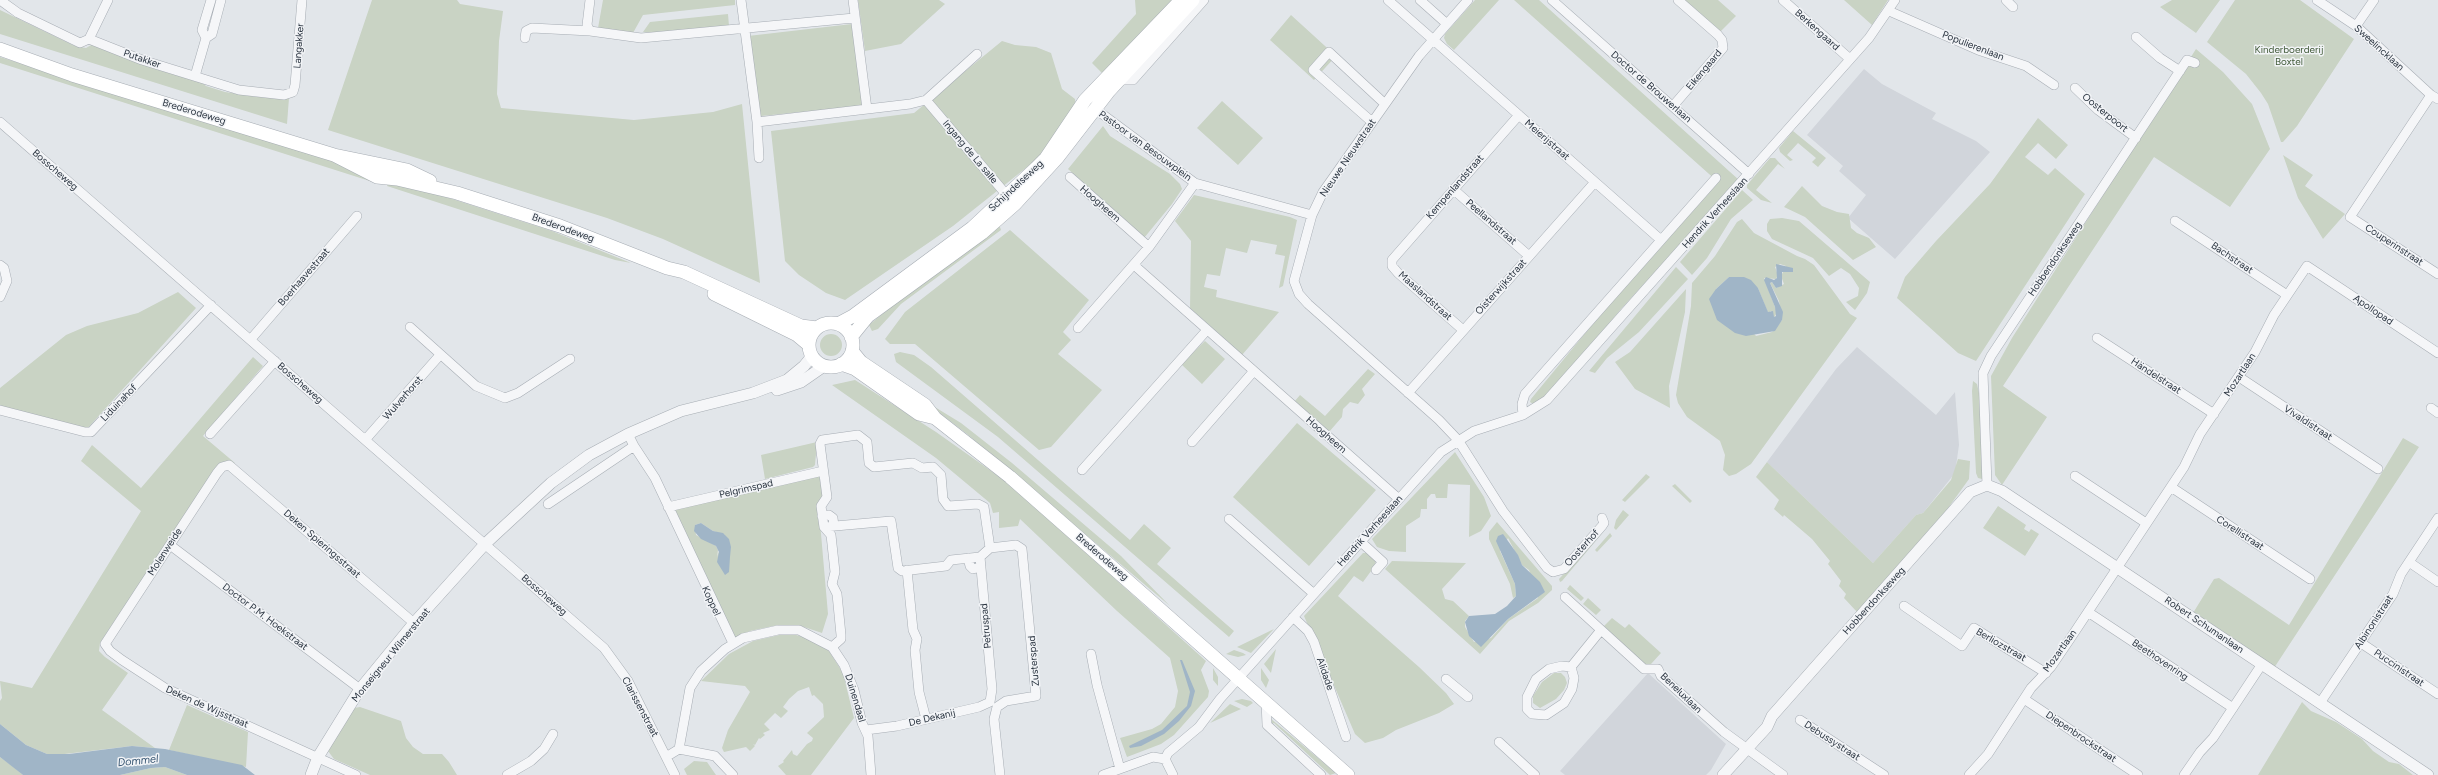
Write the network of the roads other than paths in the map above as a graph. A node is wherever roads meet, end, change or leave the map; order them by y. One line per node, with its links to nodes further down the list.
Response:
1 (0, 0): 32 (street, Putakker)
2 (108, 0): 32 (street)
3 (211, 0): 30 (street)
4 (221, 0): 30 (street)
5 (302, 0): 45 (street, Langakker)
6 (590, 0): 28 (street)
7 (741, 0): 27 (street)
8 (853, 0): 24 (street)
9 (1180, 0): 64 (main road, Schijndelseweg)
10 (1193, 0): 42 (main road, Schijndelseweg)
11 (1204, 0): 42 (street)
12 (1388, 0): 33 (street, Meierijstraat)
13 (1420, 0): 25 (street)
14 (1468, 0): 25 (street, Nieuwe Nieuwstraat)
15 (1552, 0): 49 (street, Doctor de Brouwerlaan)
16 (1678, 0): 49 (street, Eikengaard)
17 (1783, 0): 37 (street, Berkengaard)
18 (1895, 0): 23 (street, Hendrik Verheeslaan)
19 (2006, 0): 22 (street)
20 (2317, 0): 26 (street, Sweelincklaan)
21 (2374, 0): 26 (street)
22 (2013, 7)
23 (1889, 11): 37 (street, Hendrik Verheeslaan); 43 (street, Populierenlaan)
24 (854, 18): 27 (street); 51 (street)
25 (1447, 24): 33 (street, Nieuwe Nieuwstraat)
26 (2356, 26): 46 (street, Sweelincklaan)
27 (745, 29): 28 (street); 54 (street)
28 (590, 31): 31 (street)
29 (2136, 37): 40 (street)
30 (206, 38): 41 (street)
31 (525, 38)
32 (89, 39): 41 (street, Putakker)
33 (1432, 40): 48 (street, Nieuwe Nieuwstraat); 52 (street, Meierijstraat)
34 (0, 49): 39 (main road, Brederodeweg)
35 (977, 54): 47 (street)
36 (0, 56): 39 (main road, Brederodeweg)
37 (1850, 59): 58 (street, Hendrik Verheeslaan)
38 (2195, 63): 40 (street, Hobbendonkseweg)
39 (53, 69): 75 (main road, Brederodeweg)
40 (2180, 71): 56 (street, Hobbendonkseweg)
41 (195, 76): 45 (street, Putakker)
42 (1119, 80): 50 (main road, Schijndelseweg)
43 (2054, 85)
44 (2075, 88): 56 (street, Oosterpoort)
45 (293, 92)
46 (2434, 97): 76 (street, Couperinstraat)
47 (926, 100): 51 (street); 64 (street, Ingang de La salle)
48 (1385, 104): 55 (street, Nieuwe Nieuwstraat); 55 (street)
49 (1673, 106): 58 (street, Doctor de Brouwerlaan)
50 (1094, 108): 62 (street, Pastoor van Besouwplein); 64 (main road, Schijndelseweg)
51 (867, 109): 54 (street)
52 (1519, 115): 61 (street, Meierijstraat); 63 (street, Kempenlandstraat)
53 (0, 122): 79 (street, Bosscheweg)
54 (757, 122): 57 (street)
55 (1372, 122): 65 (street, Nieuwe Nieuwstraat)
56 (2136, 138): 116 (street, Hobbendonkseweg)
57 (758, 158)
58 (1749, 174): 103 (street, Hendrik Verheeslaan)
59 (1070, 177): 69 (street, Hoogheem)
60 (1716, 178): 68 (street)
61 (1595, 182): 68 (street, Meierijstraat); 70 (street, Oisterwijkstraat)
62 (1195, 183): 65 (street, Pastoor van Besouwplein); 69 (street)
63 (1454, 189): 70 (street, Peellandstraat); 71 (street, Kempenlandstraat)
64 (1011, 200): 80 (main road, Schijndelseweg); 86 (main road, Schijndelseweg)
65 (1312, 215): 100 (street, Nieuwe Nieuwstraat)
66 (357, 216): 88 (street, Boerhaavestraat)
67 (2175, 221): 77 (street, Bachstraat)
68 (1660, 240): 103 (street)
69 (1149, 247): 73 (street)
70 (1529, 256): 85 (street, Oisterwijkstraat)
71 (1392, 260): 85 (street, Maaslandstraat)
72 (0, 265): 78 (street)
73 (1134, 265): 83 (street); 84 (street, Hoogheem)
74 (2307, 266): 77 (street, Mozartlaan); 91 (street, Apollopad)
75 (667, 268): 82 (main road, Brederodeweg); 89 (main road, Brederodeweg)
76 (2438, 274)
77 (2287, 295): 98 (street, Mozartlaan)
78 (0, 298)
79 (211, 305): 88 (street, Bosscheweg); 101 (street, Liduinahof)
80 (838, 324): 82 (main road); 86 (main road)
81 (410, 327): 92 (street)
82 (817, 328): 89 (main road)
83 (1078, 328)
84 (1207, 330): 97 (street, Hoogheem); 113 (street)
85 (1463, 330): 100 (street, Oisterwijkstraat)
86 (851, 336): 90 (main road)
87 (2097, 338): 102 (street, Händelstraat)
88 (251, 339): 94 (street, Bosscheweg)
89 (810, 351): 96 (main road); 99 (street)
90 (852, 351): 95 (main road); 104 (main road, Brederodeweg)
91 (2438, 353)
92 (440, 356): 93 (street); 107 (street, Wulverhorst)
93 (570, 359)
94 (275, 361): 105 (street); 107 (street, Bosscheweg)
95 (841, 364): 96 (main road); 104 (main road, Brederodeweg)
96 (824, 366): 99 (street)
97 (1254, 372): 109 (street); 118 (street, Hoogheem)
98 (2239, 377): 102 (street, Mozartlaan); 112 (street, Vivaldistraat)
99 (753, 392): 106 (street, Monseigneur Wilmerstraat)
100 (1408, 393): 108 (street, Nieuwe Nieuwstraat)
101 (0, 410)
102 (2214, 414): 117 (street, Mozartlaan)
103 (1523, 415): 108 (street, Hendrik Verheeslaan)
104 (935, 418): 157 (main road, Brederodeweg)
105 (210, 434)
106 (628, 434): 110 (street, Koppel); 129 (street, Monseigneur Wilmerstraat)
107 (366, 440): 129 (street, Bosscheweg)
108 (1458, 440): 118 (street, Hendrik Verheeslaan); 122 (street, Oosterhof)
109 (1192, 442)
110 (634, 446): 119 (street); 120 (street, Koppel)
111 (229, 465): 130 (street, Molenweide); 146 (street, Deken Spieringsstraat)
112 (2378, 469)
113 (1082, 470)
114 (823, 471): 120 (street, Pelgrimspad); 121 (street); 131 (street)
115 (2075, 476): 125 (street)
116 (1987, 485): 136 (street, Robert Schumanlaan); 173 (street, Hobbendonkseweg)
117 (2171, 487): 125 (street, Mozartlaan); 139 (street, Corellistraat)
118 (1399, 499): 128 (street, Hendrik Verheeslaan)
119 (548, 504)
120 (668, 507): 149 (street, Koppel)
121 (822, 516): 126 (street); 127 (street)
122 (1602, 518)
123 (2438, 518): 134 (street, Albinonistraat)
124 (1229, 519): 141 (street)
125 (2146, 523): 136 (street, Mozartlaan)
126 (834, 526): 127 (street); 137 (street)
127 (824, 527): 152 (street)
128 (1361, 542): 138 (street); 141 (street, Hendrik Verheeslaan)
129 (485, 544): 146 (street, Monseigneur Wilmerstraat); 151 (street, Bosscheweg)
130 (170, 545): 150 (street, Molenweide); 159 (street, Doctor P.M. Hoekstraat)
131 (990, 548): 132 (street); 185 (street, Zusterspad)
132 (980, 557): 133 (street); 135 (street, Petruspad)
133 (968, 558): 135 (street); 137 (street)
134 (2409, 562): 140 (street); 148 (street, Albinonistraat)
135 (981, 567): 160 (street, Petruspad)
136 (2117, 568): 144 (street, Mozartlaan); 154 (street, Robert Schumanlaan)
137 (908, 570): 167 (street)
138 (1376, 570)
139 (2310, 579)
140 (2438, 582)
141 (1314, 594): 145 (street, Hendrik Verheeslaan)
142 (1565, 597): 147 (street, Beneluxlaan)
143 (1904, 606): 156 (street, Berliozstraat)
144 (2088, 612): 156 (street, Mozartlaan); 166 (street, Beethovenring)
145 (1293, 617): 157 (street, Hendrik Verheeslaan); 171 (street, Alidade)
146 (414, 623): 159 (street, Monseigneur Wilmerstraat)
147 (1602, 630): 155 (street); 173 (street, Beneluxlaan)
148 (2361, 642): 161 (street, Puccinistraat); 165 (street, Albinonistraat)
149 (733, 643): 152 (street); 174 (street)
150 (106, 644): 175 (street, Deken de Wijsstraat)
151 (599, 644): 176 (street, Clarissenstraat)
152 (832, 647): 169 (street, Duinendaal)
153 (1090, 654): 178 (street)
154 (2262, 664): 165 (street, Robert Schumanlaan); 166 (street)
155 (1571, 667): 155 (street)
156 (2046, 673): 163 (street, Mozartlaan)
157 (1239, 679): 164 (main road, Brederodeweg); 177 (street, Hendrik Verheeslaan)
158 (1446, 679): 162 (street)
159 (360, 689): 175 (street, Monseigneur Wilmerstraat)
160 (992, 694): 167 (street, De Dekanij)
161 (2438, 694)
162 (1468, 697)
163 (2024, 699): 195 (street, Mozartlaan); 196 (street, Diepenbrockstraat)
164 (1266, 701): 188 (street); 189 (main road, Brederodeweg)
165 (2320, 703): 198 (street, Robert Schumanlaan)
166 (2233, 708): 197 (street)
167 (926, 719): 169 (street, De Dekanij)
168 (1800, 720): 194 (street, Debussystraat)
169 (866, 730): 184 (street, Duinendaal)
170 (553, 734): 181 (street)
171 (1346, 737)
172 (1499, 742): 190 (street)
173 (1744, 748): 191 (street, Hobbendonkseweg); 192 (street, Hobbendonkseweg); 193 (street, Beneluxlaan)
174 (679, 749): 176 (street); 183 (street)
175 (318, 757): 179 (street, Monseigneur Wilmerstraat); 180 (street, Deken de Wijsstraat)
176 (666, 757): 182 (street, Clarissenstraat)
177 (1165, 759): 178 (street); 187 (street)
178 (1120, 769): 186 (street)
179 (311, 775)
180 (356, 775)
181 (507, 775)
182 (675, 775)
183 (733, 775)
184 (871, 775)
185 (1000, 775)
186 (1103, 775)
187 (1173, 775)
188 (1322, 775)
189 (1348, 775)
190 (1535, 775)
191 (1718, 775)
192 (1723, 775)
193 (1783, 775)
194 (1884, 775)
195 (1969, 775)
196 (2138, 775)
197 (2184, 775)
198 (2428, 775)

